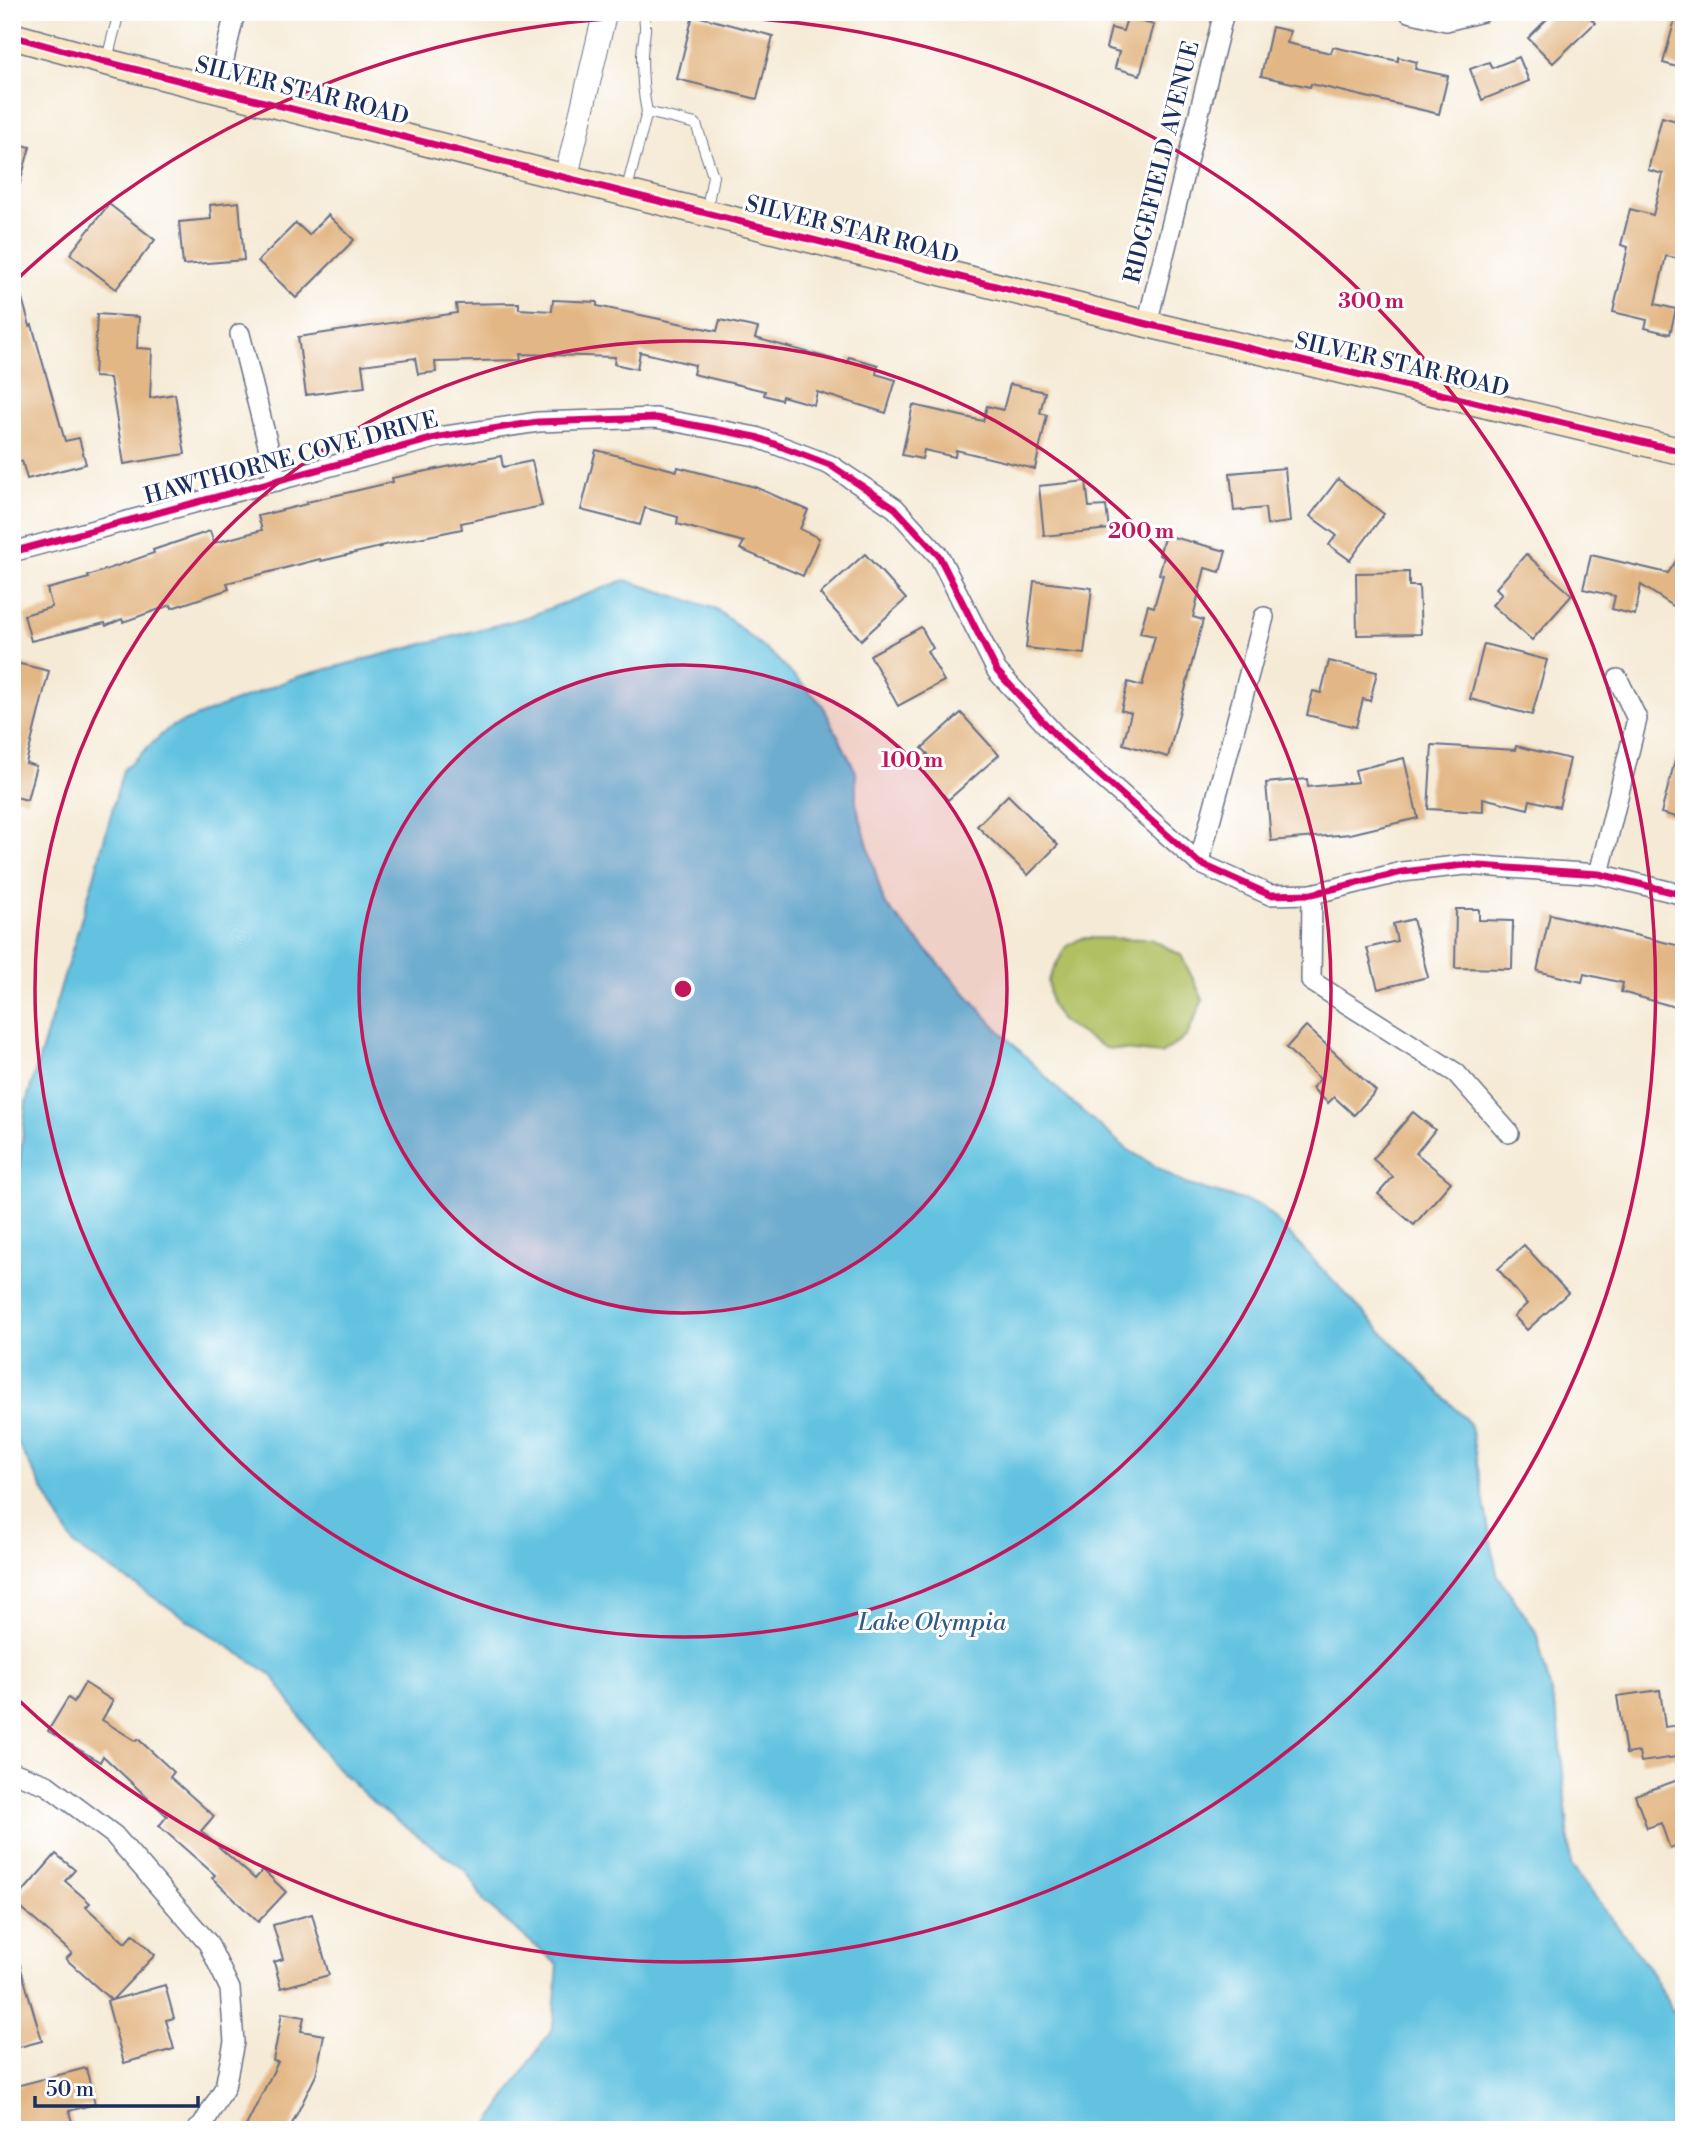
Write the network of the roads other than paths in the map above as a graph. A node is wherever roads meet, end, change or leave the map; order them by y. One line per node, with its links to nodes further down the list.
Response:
1 (120, 12): 9 (lane)
2 (235, 12): 10 (street)
3 (606, 12): 12 (street)
4 (642, 12): 11 (lane)
5 (1224, 12): 15 (street, RIDGEFIELD AVENUE)
6 (1409, 12): 7 (street)
7 (1482, 12)
8 (12, 36): 9 (main road, SILVER STAR ROAD)
9 (106, 62): 10 (main road, SILVER STAR ROAD)
10 (217, 89): 12 (main road, SILVER STAR ROAD)
11 (647, 112): 13 (lane); 14 (lane)
12 (566, 178): 13 (main road, SILVER STAR ROAD)
13 (626, 193): 14 (main road, SILVER STAR ROAD)
14 (706, 213): 15 (main road, SILVER STAR ROAD)
15 (1147, 324): 17 (main road, SILVER STAR ROAD)
16 (240, 334): 18 (street)
17 (1684, 452)
18 (277, 481): 19 (street, HAWTHORNE COVE DRIVE); 22 (street, HAWTHORNE COVE DRIVE)
19 (12, 552)
20 (1264, 617): 22 (street)
21 (1618, 679): 23 (street)
22 (1199, 863): 24 (street, HAWTHORNE COVE DRIVE)
23 (1599, 874): 24 (street, HAWTHORNE COVE DRIVE); 25 (street, HAWTHORNE COVE DRIVE)
24 (1312, 894): 26 (street)
25 (1684, 895)
26 (1508, 1133)
27 (12, 1772): 28 (street)
28 (197, 2130)

